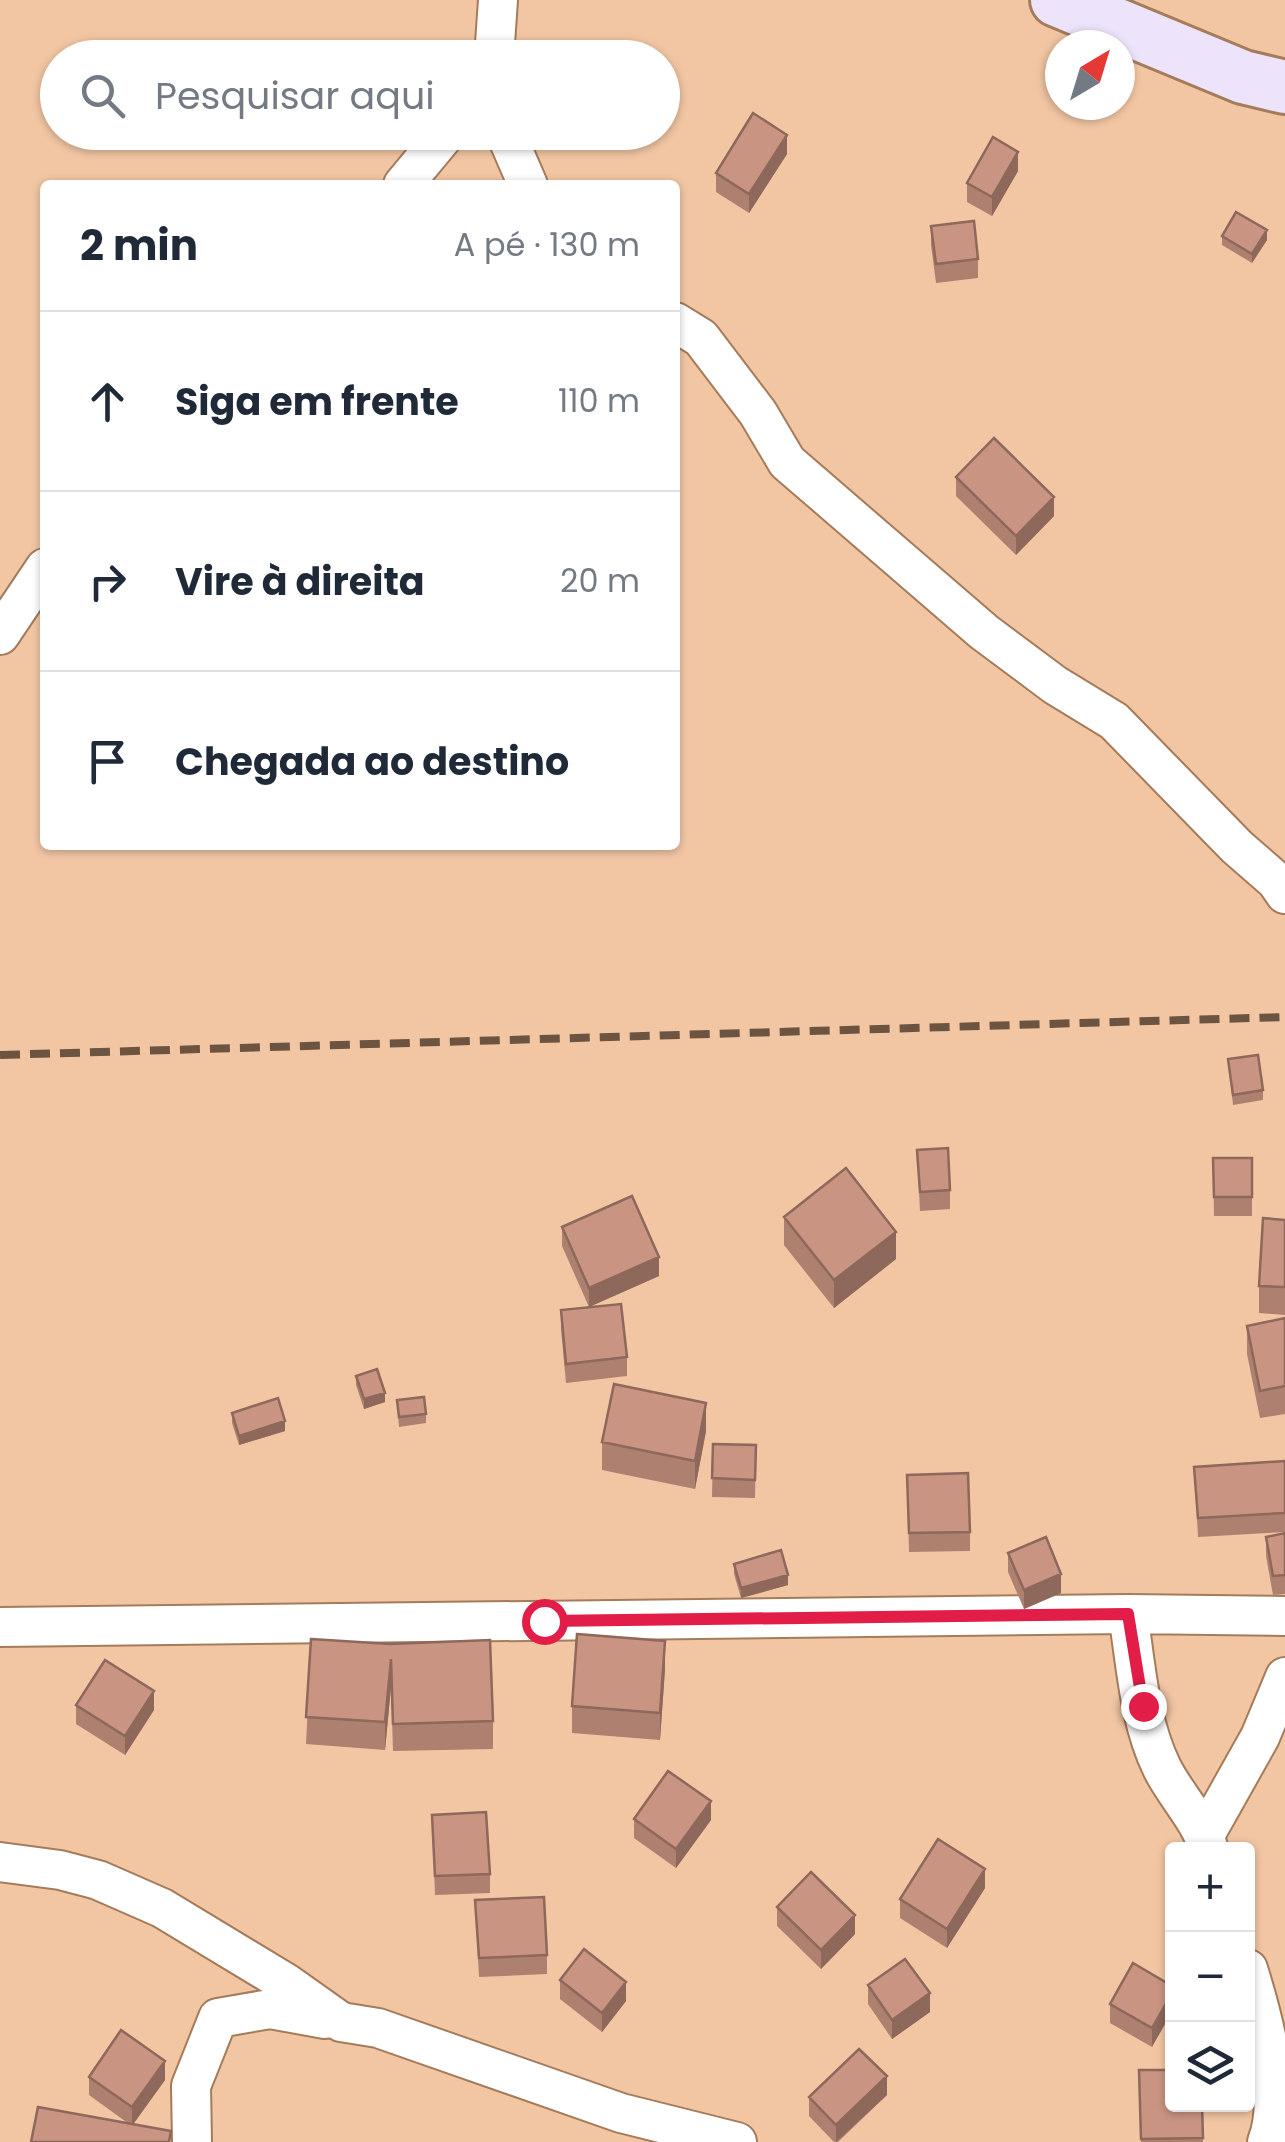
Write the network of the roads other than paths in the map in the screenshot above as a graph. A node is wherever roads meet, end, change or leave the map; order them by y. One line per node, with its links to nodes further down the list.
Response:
1 (498, 0): 3 (street)
2 (1057, 0): 4 (street)
3 (495, 40)
4 (1285, 86)
5 (431, 150): 7 (street)
6 (513, 150): 8 (street)
7 (407, 180)
8 (526, 180)
9 (680, 325): 12 (street)
10 (40, 575): 11 (street)
11 (0, 635)
12 (1285, 894)
13 (1128, 1614): 14 (street); 15 (street); 17 (street)
14 (1285, 1616)
15 (0, 1628)
16 (1285, 1677): 17 (street)
17 (1207, 1842)
18 (0, 1862): 20 (street)
19 (1255, 1991): 23 (street)
20 (341, 2022): 21 (street); 22 (street)
21 (192, 2142)
22 (737, 2142)
23 (1268, 2142)

